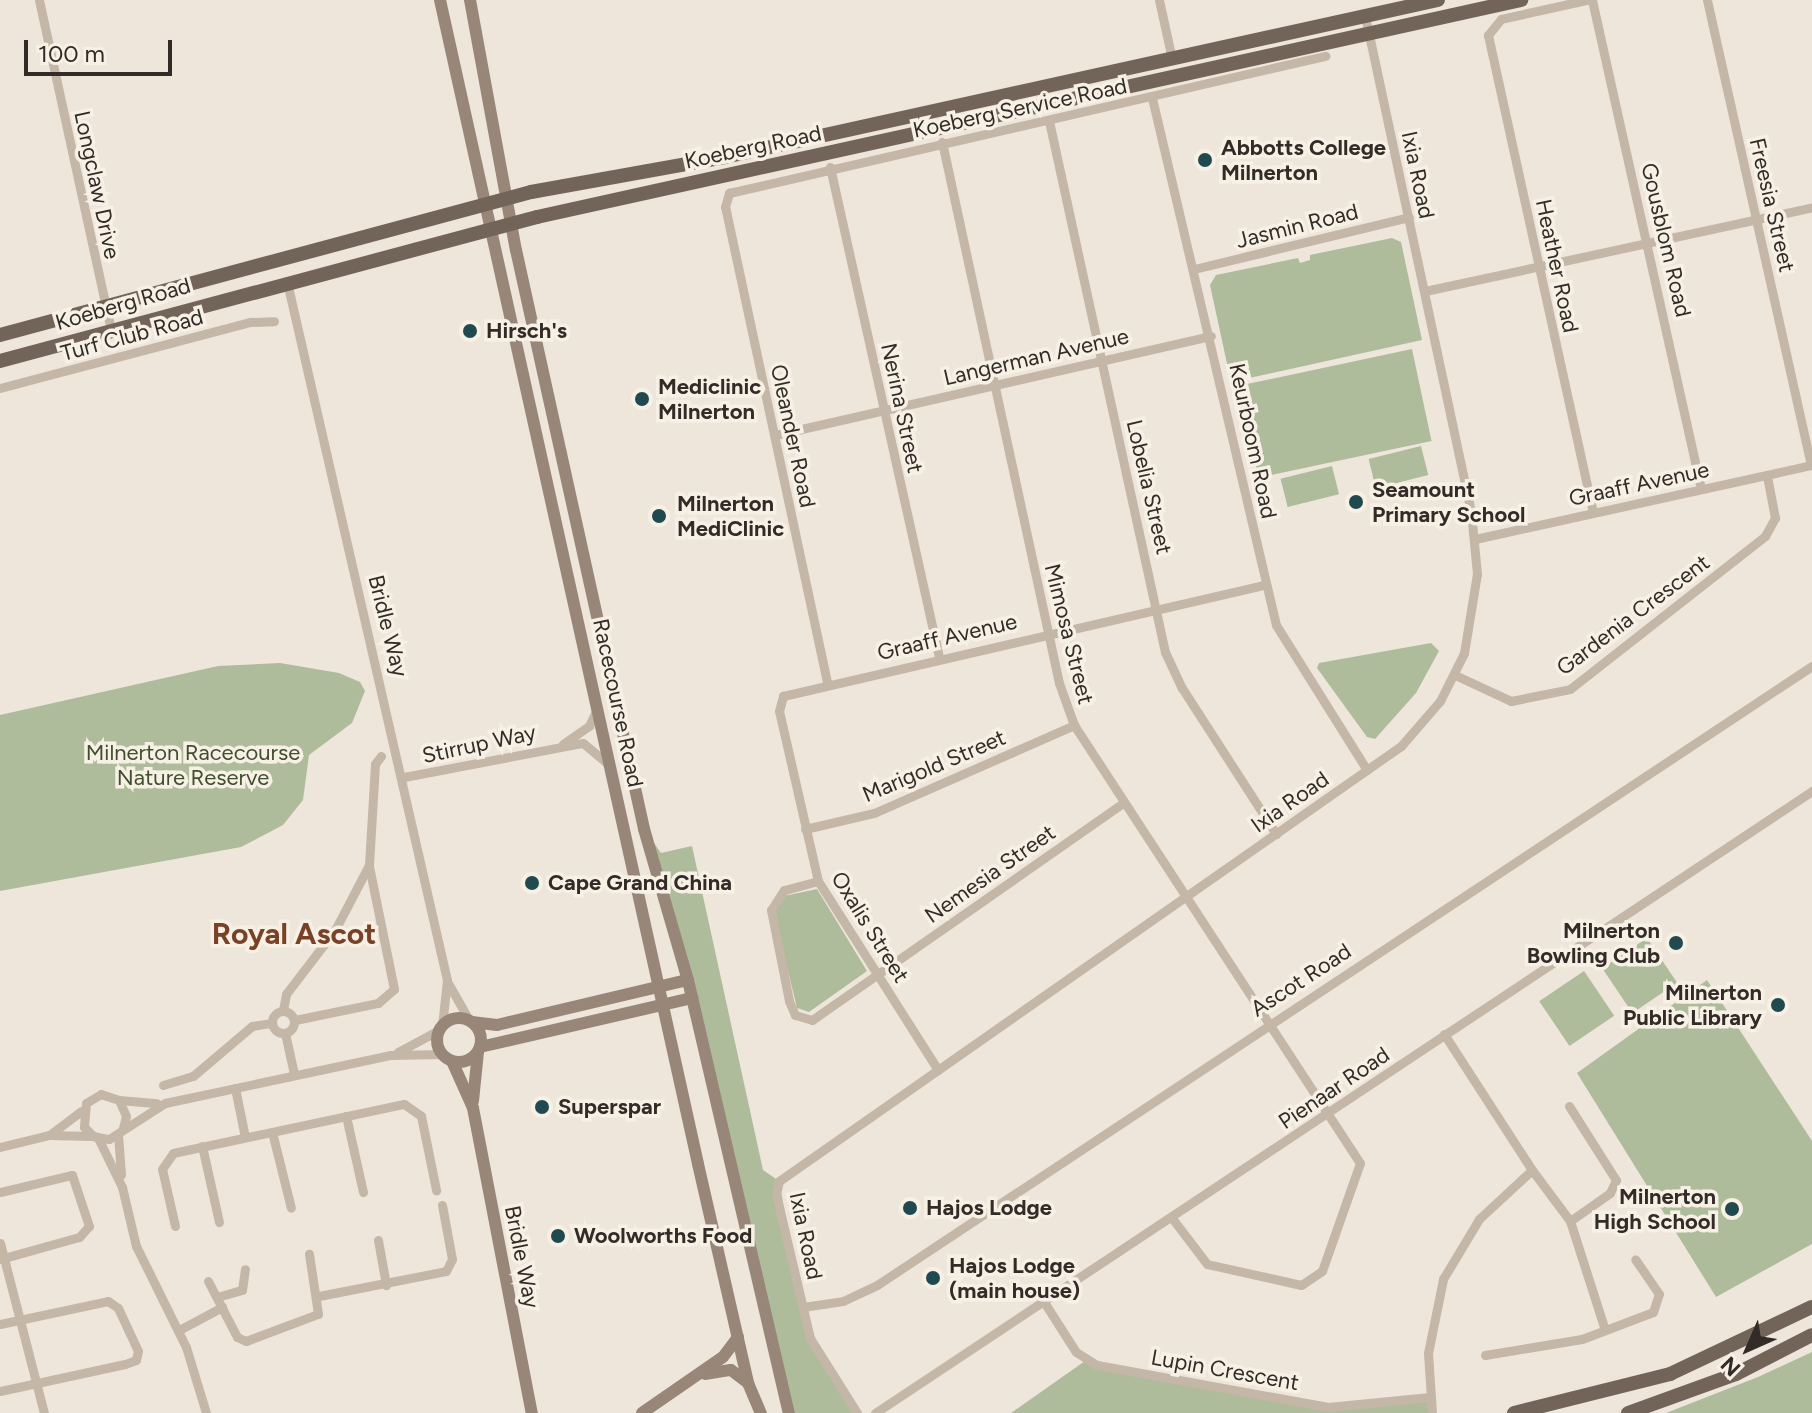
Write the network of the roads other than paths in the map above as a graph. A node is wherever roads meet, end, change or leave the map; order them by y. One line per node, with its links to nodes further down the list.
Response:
1 (39, 0): 31 (street, Longclaw Drive)
2 (440, 0): 20 (main road, Racecourse Road)
3 (470, 0): 19 (main road, Racecourse Road)
4 (1159, 0): 13 (street)
5 (1438, 0): 10 (main road, Koeberg Road)
6 (1521, 0): 9 (main road, Koeberg Road)
7 (1589, 0): 26 (street, Gousblom Road); 27 (street, Heather Road)
8 (1707, 0): 23 (street, Freesia Street)
9 (1482, 4): 11 (main road, Koeberg Road)
10 (1365, 16): 11 (street, Ixia Road); 13 (main road, Koeberg Road)
11 (1369, 33): 22 (street, Ixia Road); 24 (main road, Koeberg Road)
12 (1325, 56): 14 (street, Koeberg Service Road)
13 (1172, 59): 19 (main road, Koeberg Road)
14 (1152, 98): 15 (street, Koeberg Service Road); 28 (street, Keurboom Road)
15 (1049, 121): 16 (street, Koeberg Service Road); 36 (street, Lobelia Street)
16 (942, 142): 17 (street, Koeberg Service Road); 38 (street, Mimosa Street)
17 (830, 167): 18 (street, Koeberg Service Road); 40 (street, Nerina Street)
18 (726, 197): 41 (street, Oleander Road)
19 (508, 199): 20 (main road, Koeberg Road); 24 (main road, Racecourse Road)
20 (485, 205): 25 (main road, Racecourse Road); 31 (main road, Koeberg Road)
21 (1812, 207): 23 (street)
22 (1409, 217): 28 (street, Jasmin Road); 30 (street, Ixia Road)
23 (1758, 220): 26 (street); 42 (street, Freesia Street)
24 (512, 223): 25 (main road, Koeberg Road); 73 (main road, Racecourse Road)
25 (491, 228): 29 (main road, Koeberg Road); 55 (main road, Racecourse Road)
26 (1649, 243): 27 (street); 44 (street, Gousblom Road)
27 (1538, 266): 30 (street); 45 (street, Heather Road)
28 (1194, 269): 35 (street, Keurboom Road)
29 (287, 282): 33 (main road, Koeberg Road); 61 (street, Bridle Way)
30 (1425, 291): 46 (street, Ixia Road)
31 (105, 307): 33 (street, Longclaw Drive); 34 (main road, Koeberg Road)
32 (274, 321): 39 (street, Turf Club Road)
33 (111, 330): 37 (main road, Koeberg Road)
34 (0, 335)
35 (1211, 336): 36 (street, Langerman Avenue); 47 (street, Keurboom Road)
36 (1102, 359): 38 (street, Langerman Avenue); 48 (street, Lobelia Street)
37 (0, 361)
38 (994, 386): 40 (street, Langerman Avenue); 49 (street, Mimosa Street)
39 (0, 388)
40 (884, 411): 41 (street, Langerman Avenue); 50 (street, Nerina Street)
41 (775, 435): 53 (street, Oleander Road)
42 (1812, 465): 43 (street, Graaff Avenue)
43 (1767, 476): 44 (street, Graaff Avenue); 52 (street, Gardenia Crescent)
44 (1701, 489): 45 (street, Graaff Avenue)
45 (1593, 512): 46 (street, Graaff Avenue)
46 (1475, 539): 52 (street, Ixia Road)
47 (1265, 585): 48 (street, Graaff Avenue); 60 (street, Keurboom Road)
48 (1157, 609): 49 (street, Graaff Avenue); 65 (street, Lobelia Street)
49 (1048, 632): 50 (street, Graaff Avenue); 56 (street, Mimosa Street)
50 (939, 657): 53 (street, Graaff Avenue)
51 (1812, 666): 80 (street, Ascot Road)
52 (1455, 675): 60 (street, Ixia Road)
53 (827, 682): 54 (street, Graaff Avenue)
54 (781, 700): 64 (street, Oxalis Street)
55 (597, 706): 57 (street, Stirrup Way); 59 (main road, Racecourse Road)
56 (1074, 725): 63 (street, Mimosa Street); 64 (street, Marigold Street)
57 (560, 745): 59 (street, Stirrup Way); 61 (street, Stirrup Way)
58 (381, 756): 66 (street)
59 (610, 766): 74 (main road, Racecourse Road)
60 (1367, 770): 65 (street, Ixia Road)
61 (404, 777): 72 (street, Bridle Way)
62 (1812, 791): 84 (street, Pienaar Road)
63 (1123, 803): 69 (street, Mimosa Street); 71 (street, Nemesia Street)
64 (805, 829): 67 (street, Oxalis Street)
65 (1276, 834): 69 (street, Ixia Road)
66 (369, 865): 68 (street); 70 (street)
67 (818, 881): 71 (street, Oxalis Street); 71 (street, Nemesia Street)
68 (375, 894): 70 (street); 78 (street)
69 (1185, 896): 80 (street, Mimosa Street); 88 (street, Ixia Road)
70 (353, 898): 77 (street)
71 (878, 974): 88 (street, Oxalis Street)
72 (447, 980): 79 (street, Bridle Way); 82 (street, Bridle Way)
73 (688, 980): 74 (main road); 75 (main road, Racecourse Road)
74 (660, 986): 76 (main road, Racecourse Road); 79 (main road)
75 (692, 998): 76 (main road); 147 (main road, Racecourse Road)
76 (664, 1003): 85 (main road); 135 (main road, Racecourse Road)
77 (283, 1010): 78 (street); 81 (street)
78 (295, 1020): 83 (street)
79 (470, 1021): 82 (main road); 85 (main road)
80 (1269, 1022): 97 (street, Mimosa Street); 128 (street, Ascot Road)
81 (272, 1023): 83 (street); 90 (street)
82 (441, 1028): 86 (street); 87 (main road)
83 (285, 1033): 89 (street)
84 (1444, 1034): 97 (street, Pienaar Road); 106 (street)
85 (479, 1050): 87 (main road); 95 (main road, Bridle Way)
86 (391, 1055): 87 (street); 89 (street)
87 (448, 1057): 95 (main road, Bridle Way)
88 (938, 1070): 128 (street, Ixia Road)
89 (294, 1074): 91 (street)
90 (163, 1085)
91 (235, 1088): 93 (street); 103 (street)
92 (119, 1100): 93 (street); 96 (street); 99 (street)
93 (165, 1103): 99 (street)
94 (1569, 1106): 114 (street)
95 (473, 1108): 144 (main road, Bridle Way)
96 (83, 1109): 101 (street); 102 (street)
97 (1329, 1114): 113 (street, Pienaar Road); 113 (street, Mimosa Street)
98 (346, 1116): 100 (street); 108 (street); 110 (street)
99 (121, 1131): 102 (street); 107 (street)
100 (272, 1132): 103 (street); 112 (street)
101 (49, 1135): 102 (street); 105 (street)
102 (95, 1137): 107 (street)
103 (245, 1137): 104 (street)
104 (202, 1146): 115 (street); 116 (street)
105 (0, 1147)
106 (1532, 1170): 114 (street); 141 (street)
107 (122, 1187): 132 (street)
108 (436, 1190)
109 (0, 1192): 120 (street)
110 (363, 1192)
111 (442, 1205): 124 (street)
112 (291, 1208)
113 (1172, 1218): 127 (street, Pienaar Road)
114 (1570, 1221): 133 (street)
115 (219, 1222)
116 (175, 1226)
117 (378, 1240): 124 (street)
118 (0, 1243): 120 (street)
119 (309, 1254): 125 (street)
120 (2, 1259): 130 (street)
121 (1635, 1259): 133 (street)
122 (245, 1269): 126 (street)
123 (208, 1281): 126 (street)
124 (386, 1285): 125 (street)
125 (319, 1296): 126 (street)
126 (219, 1302): 132 (street)
127 (1044, 1302): 141 (street, Lupin Crescent); 149 (street, Pienaar Road)
128 (803, 1307): 148 (street, Ixia Road)
129 (1812, 1307): 151 (main road)
130 (20, 1320): 131 (street); 138 (street); 138 (street)
131 (0, 1324)
132 (179, 1330): 143 (street)
133 (1605, 1330): 136 (street)
134 (1812, 1335): 152 (main road)
135 (738, 1337): 137 (main road); 139 (main road, Racecourse Road)
136 (1485, 1355)
137 (698, 1377): 139 (main road); 145 (main road)
138 (36, 1382): 140 (street); 142 (street)
139 (748, 1383): 146 (main road, Racecourse Road)
140 (0, 1391)
141 (1430, 1397): 150 (street)
142 (44, 1413)
143 (206, 1413)
144 (532, 1413)
145 (642, 1413)
146 (761, 1413)
147 (789, 1413)
148 (857, 1413)
149 (875, 1413)
150 (1432, 1413)
151 (1514, 1413)
152 (1628, 1413)

